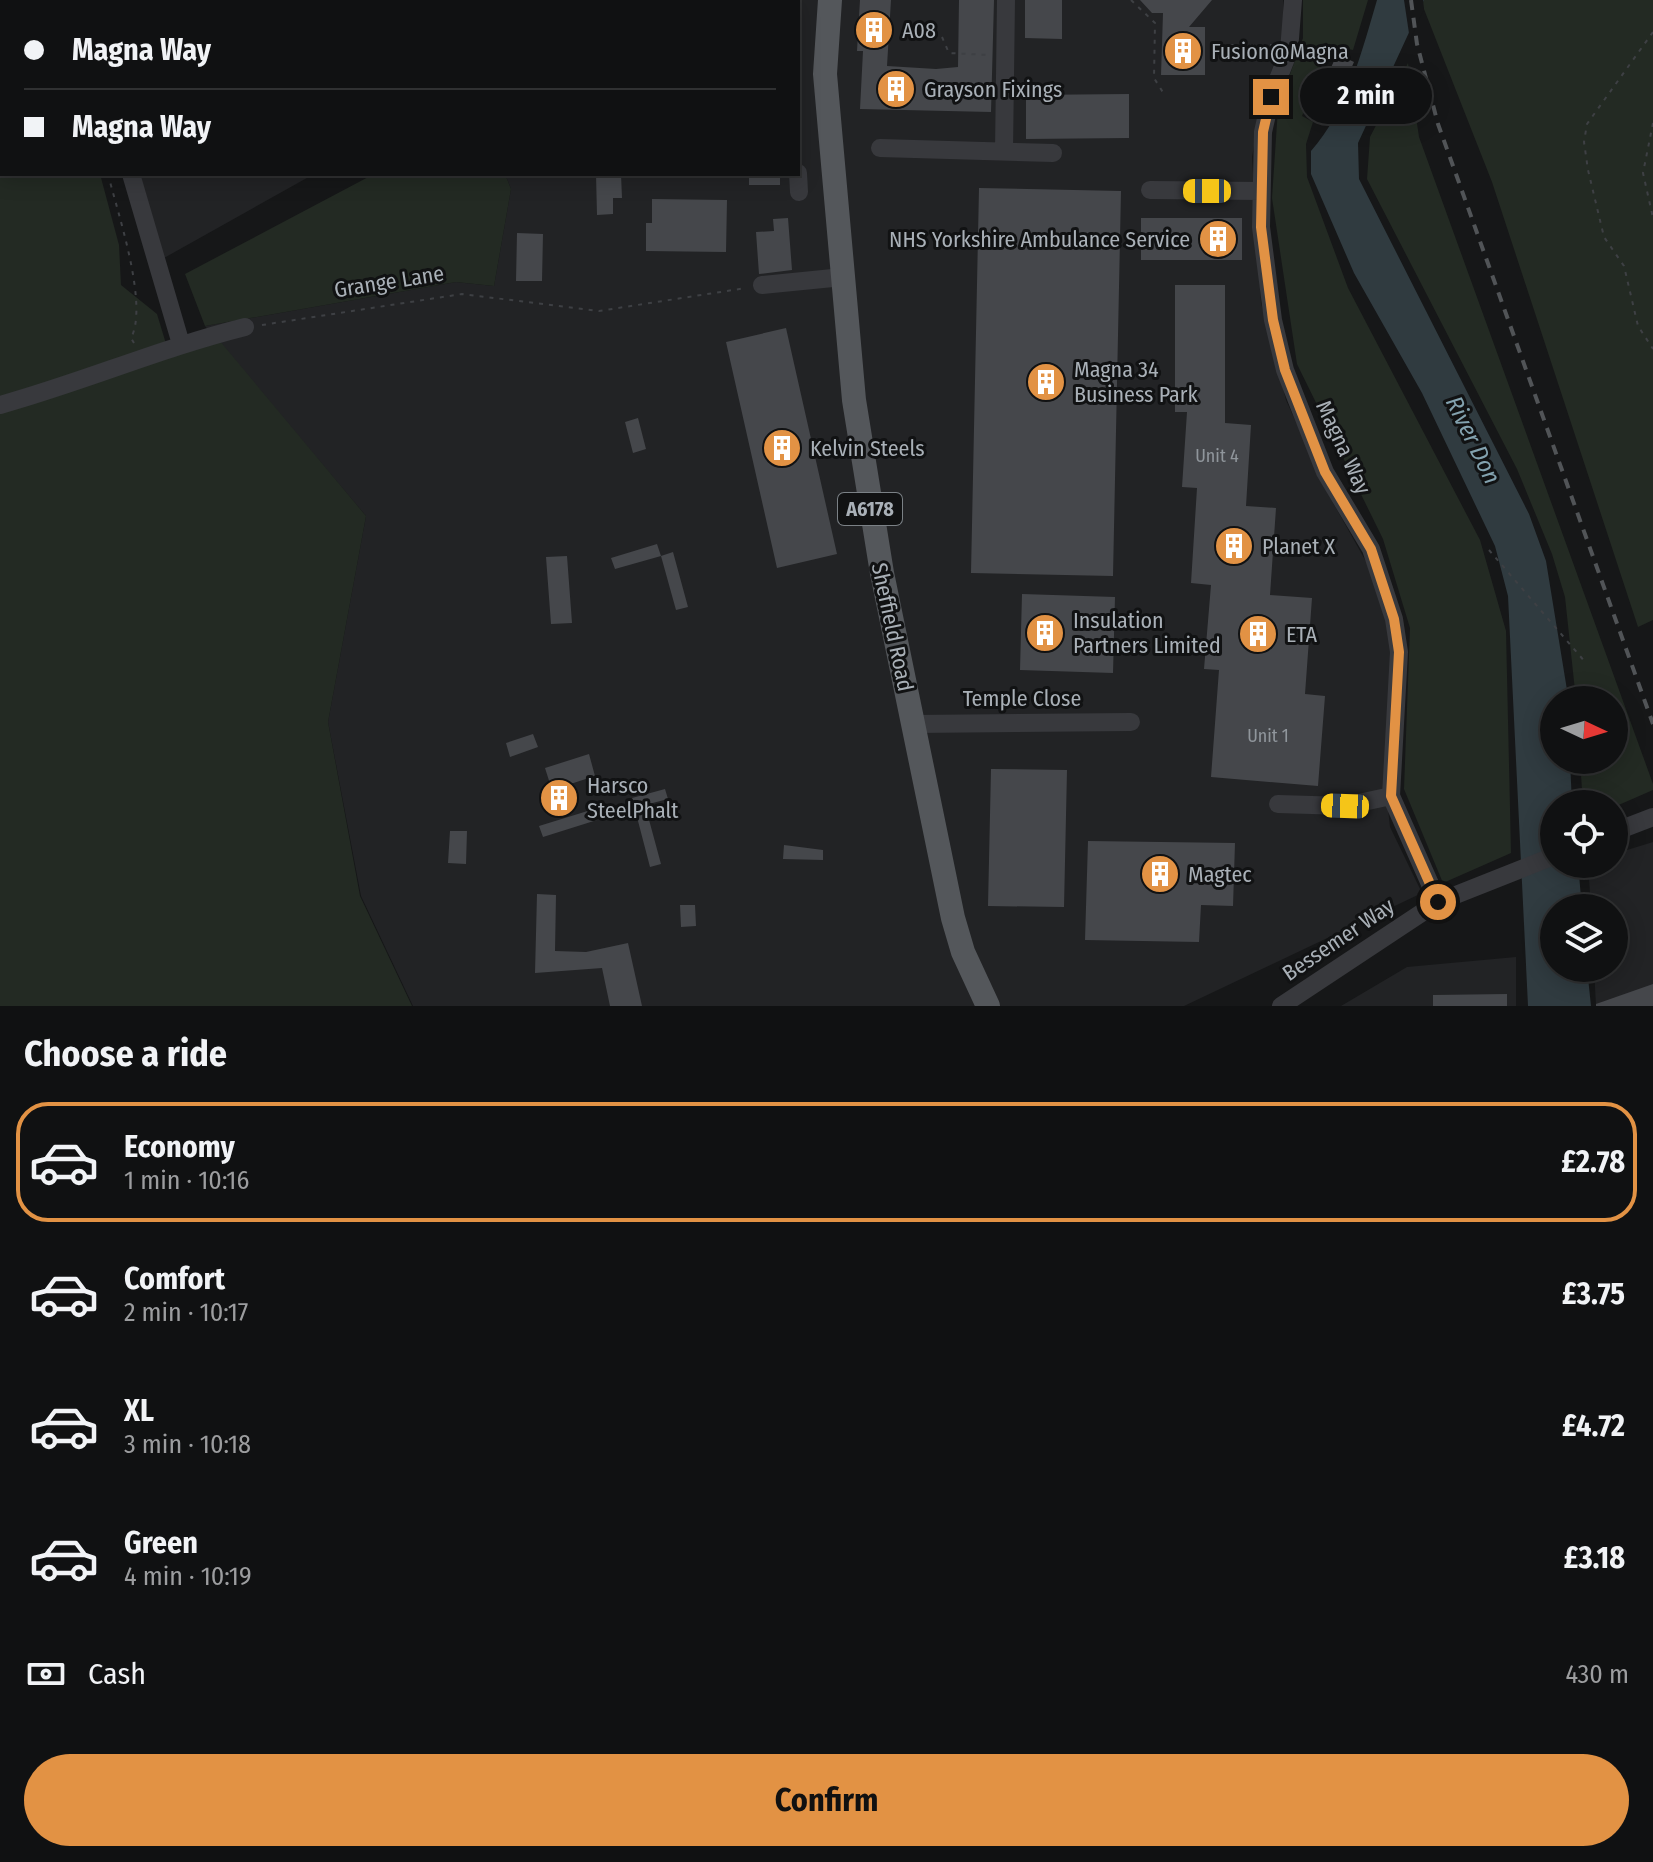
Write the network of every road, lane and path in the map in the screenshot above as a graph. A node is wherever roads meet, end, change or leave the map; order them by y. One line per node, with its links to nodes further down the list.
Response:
1 (830, 0): 20 (main road, Sheffield Road / A6178)
2 (1006, 0): 9 (street)
3 (1131, 0): 10 (path)
4 (1293, 0): 8 (street, Magna Way)
5 (1653, 32): 24 (path)
6 (942, 37): 9 (path)
7 (1220, 45): 8 (path)
8 (1289, 45): 18 (street, Magna Way)
9 (1005, 55): 13 (street)
10 (1164, 94)
11 (1653, 123): 19 (path)
12 (880, 148): 13 (street)
13 (1004, 151): 14 (street)
14 (1053, 153)
15 (108, 176): 25 (path)
16 (132, 176): 23 (street)
17 (1150, 190): 18 (street)
18 (1261, 191): 31 (street, Magna Way)
19 (1653, 218)
20 (843, 277): 21 (street); 30 (main road, Sheffield Road / A6178)
21 (762, 285): 22 (path, Grange Lane)
22 (245, 327): 23 (street)
23 (181, 344): 25 (street)
24 (1653, 349)
25 (144, 357): 26 (street)
26 (0, 405)
27 (1489, 550): 28 (path)
28 (1586, 663)
29 (1131, 722): 30 (street, Temple Close)
30 (914, 724): 37 (main road, Sheffield Road / A6178)
31 (1391, 796): 32 (street); 36 (street, Magna Way)
32 (1278, 804)
33 (1653, 817): 34 (street)
34 (1628, 827)
35 (1540, 861): 36 (street, Bessemer Way)
36 (1438, 902): 38 (street, Bessemer Way)
37 (988, 1006)
38 (1281, 1006)

